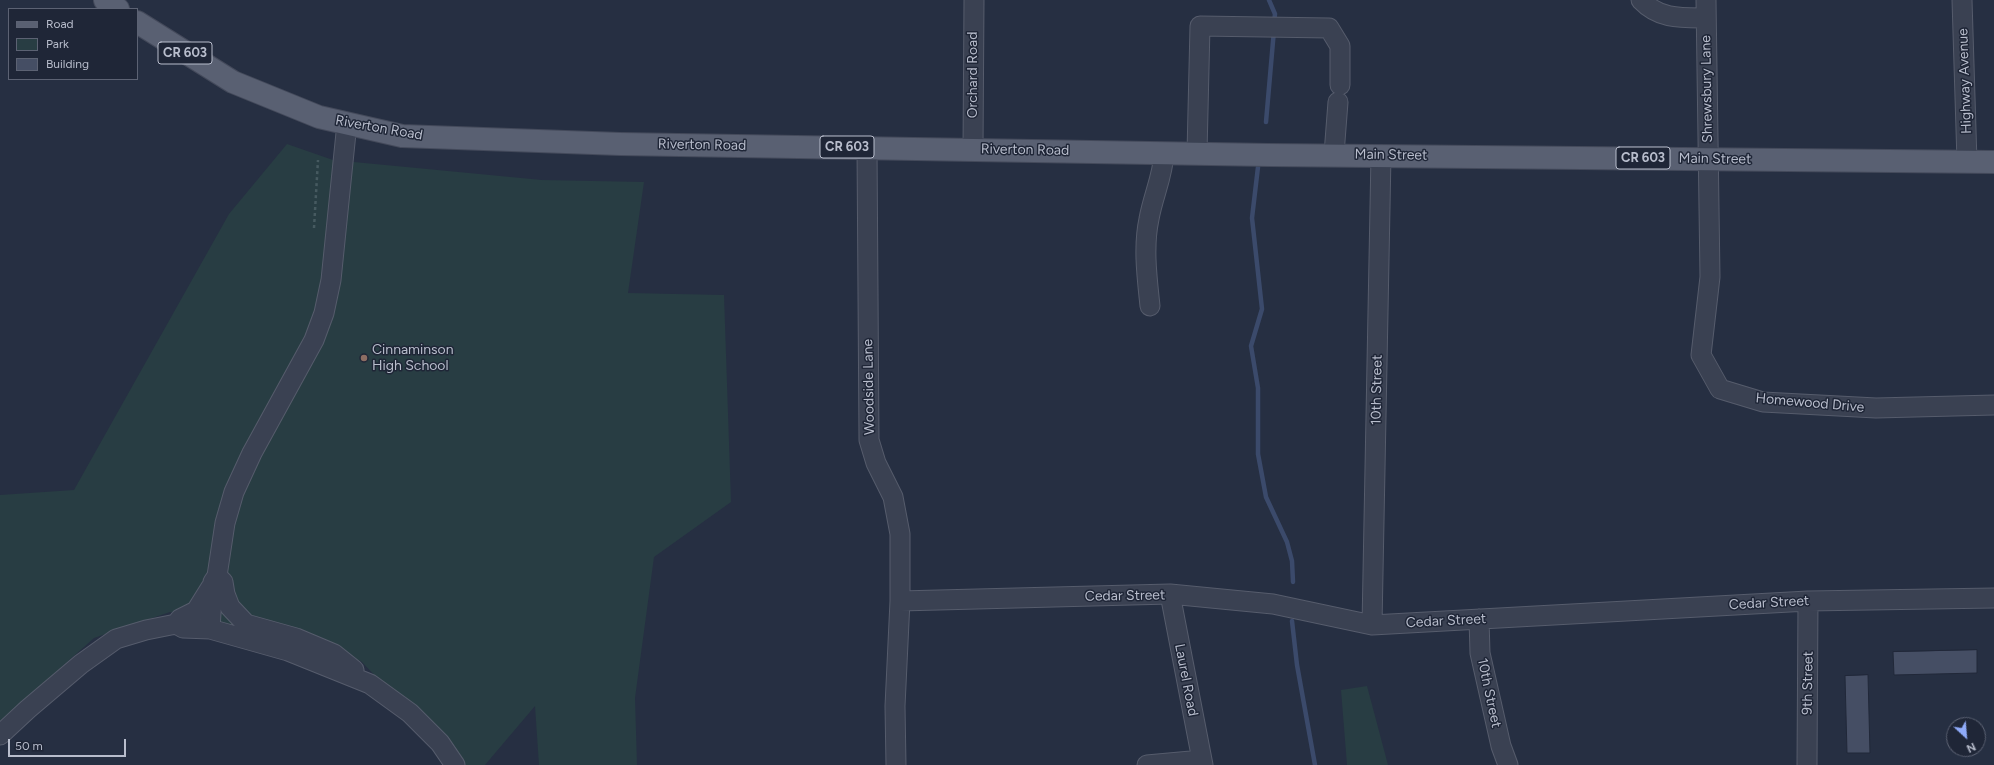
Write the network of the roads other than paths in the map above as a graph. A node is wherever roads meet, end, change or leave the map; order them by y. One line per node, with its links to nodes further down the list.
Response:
1 (105, 0): 5 (main road)
2 (974, 0): 10 (street, Orchard Road)
3 (1641, 0): 6 (street)
4 (1962, 0): 17 (street, Highway Avenue)
5 (117, 8)
6 (1705, 9): 16 (street, Shrewsbury Lane)
7 (138, 23): 8 (main road, Riverton Road / CR 603)
8 (347, 123): 9 (main road, Riverton Road / CR 603); 21 (street)
9 (867, 147): 10 (main road, Riverton Road / CR 603); 24 (street, Woodside Lane)
10 (973, 149): 11 (main road, Riverton Road / CR 603)
11 (1164, 153): 12 (main road, Riverton Road / CR 603); 19 (street)
12 (1197, 153): 13 (main road, Riverton Road / CR 603); 14 (street)
13 (1292, 154): 14 (main road, Main Street / CR 603)
14 (1334, 154): 15 (main road, Main Street / CR 603)
15 (1381, 155): 16 (main road, Main Street / CR 603); 28 (street, 10th Street)
16 (1708, 159): 17 (main road, Main Street / CR 603); 20 (street, Homewood Drive)
17 (1967, 162): 18 (main road, Main Street / CR 603)
18 (1994, 162)
19 (1150, 306)
20 (1994, 405)
21 (215, 579): 27 (street); 29 (street); 30 (street)
22 (1170, 594): 24 (street, Cedar Street); 28 (street, Cedar Street); 32 (street, Laurel Road)
23 (1994, 598): 25 (street, Cedar Street)
24 (900, 601): 34 (street, Woodside Lane)
25 (1808, 601): 26 (street, Cedar Street); 37 (street, 9th Street)
26 (1479, 619): 28 (street, Cedar Street); 36 (street, 10th Street)
27 (176, 624): 29 (street); 31 (street)
28 (1372, 625)
29 (215, 631): 30 (street)
30 (370, 684): 33 (street)
31 (0, 735)
32 (1202, 762): 35 (street)
33 (448, 763)
34 (896, 765)
35 (1147, 765)
36 (1508, 765)
37 (1807, 765)

